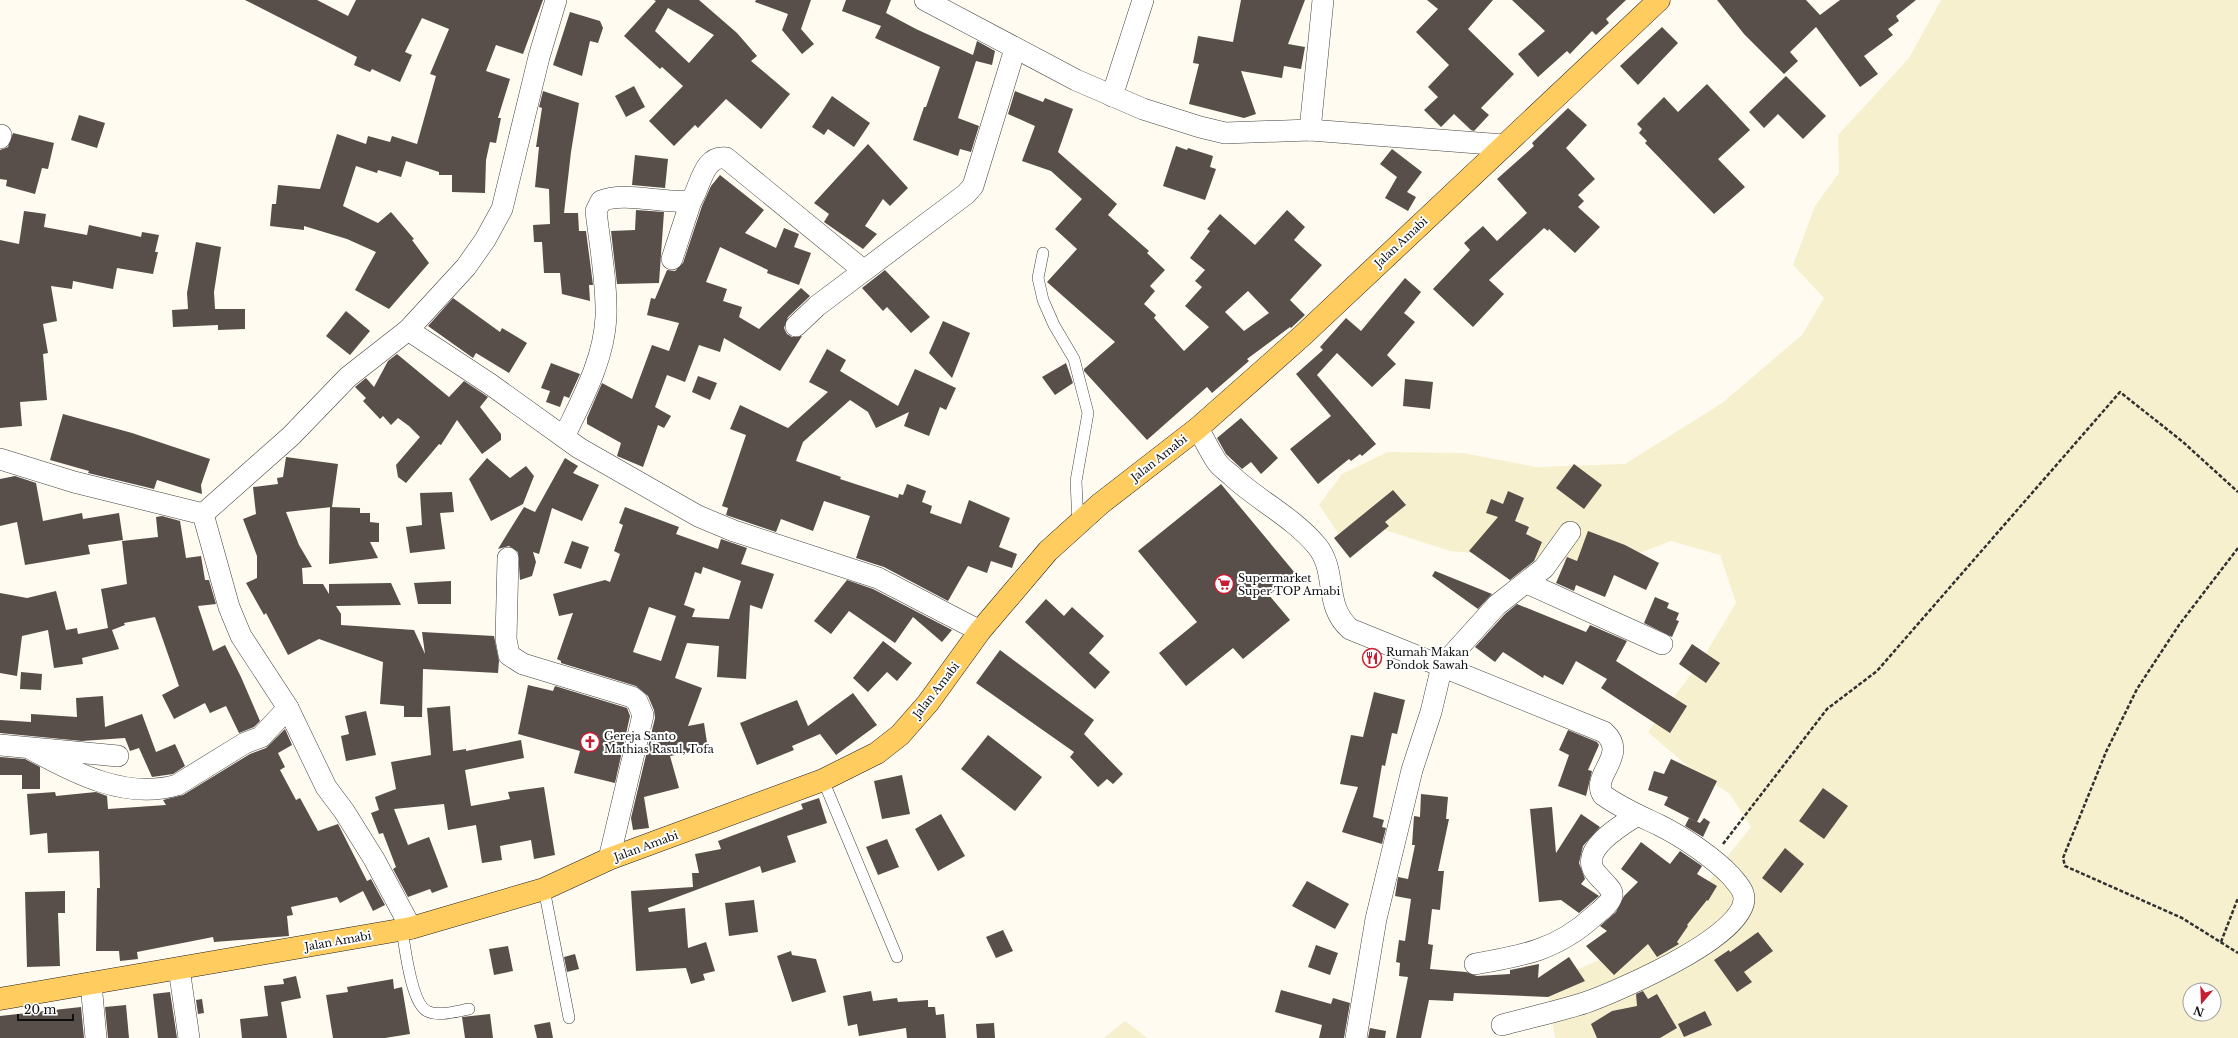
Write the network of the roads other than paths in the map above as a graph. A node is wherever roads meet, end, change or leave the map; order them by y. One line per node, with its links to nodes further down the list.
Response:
1 (556, 0): 15 (street)
2 (925, 0): 6 (street)
3 (1143, 0): 7 (street)
4 (1323, 0): 8 (street)
5 (1659, 0): 9 (main road, Jalan Amabi)
6 (1015, 49): 7 (street); 13 (street)
7 (1112, 96): 8 (street)
8 (1310, 130): 9 (street)
9 (1504, 145): 16 (main road, Jalan Amabi)
10 (691, 200): 12 (street); 13 (street); 17 (street)
11 (1043, 253): 20 (lane)
12 (672, 259)
13 (863, 270): 14 (street)
14 (796, 326)
15 (408, 330): 17 (street); 19 (street)
16 (1198, 428): 20 (main road, Jalan Amabi); 26 (street)
17 (564, 437): 24 (street)
18 (0, 458): 19 (street)
19 (203, 514): 27 (street)
20 (1071, 530): 24 (main road, Jalan Amabi)
21 (1570, 532): 23 (street)
22 (508, 558): 33 (street)
23 (1527, 583): 25 (street); 26 (street)
24 (980, 631): 31 (main road, Jalan Amabi)
25 (1662, 644)
26 (1442, 666): 32 (street); 46 (street)
27 (288, 708): 29 (street); 35 (street)
28 (0, 745): 29 (street)
29 (31, 749): 30 (street)
30 (118, 756)
31 (823, 780): 33 (main road, Jalan Amabi); 36 (lane)
32 (1636, 816): 37 (street); 43 (street)
33 (610, 859): 34 (main road, Jalan Amabi)
34 (544, 889): 35 (main road, Jalan Amabi); 42 (lane)
35 (406, 929): 38 (main road, Jalan Amabi); 41 (lane)
36 (898, 958)
37 (1474, 964)
38 (179, 968): 39 (main road, Jalan Amabi); 45 (street)
39 (91, 983): 40 (main road, Jalan Amabi); 44 (street)
40 (0, 999)
41 (469, 1009)
42 (568, 1018)
43 (1502, 1026)
44 (96, 1038)
45 (189, 1038)
46 (1356, 1038)

